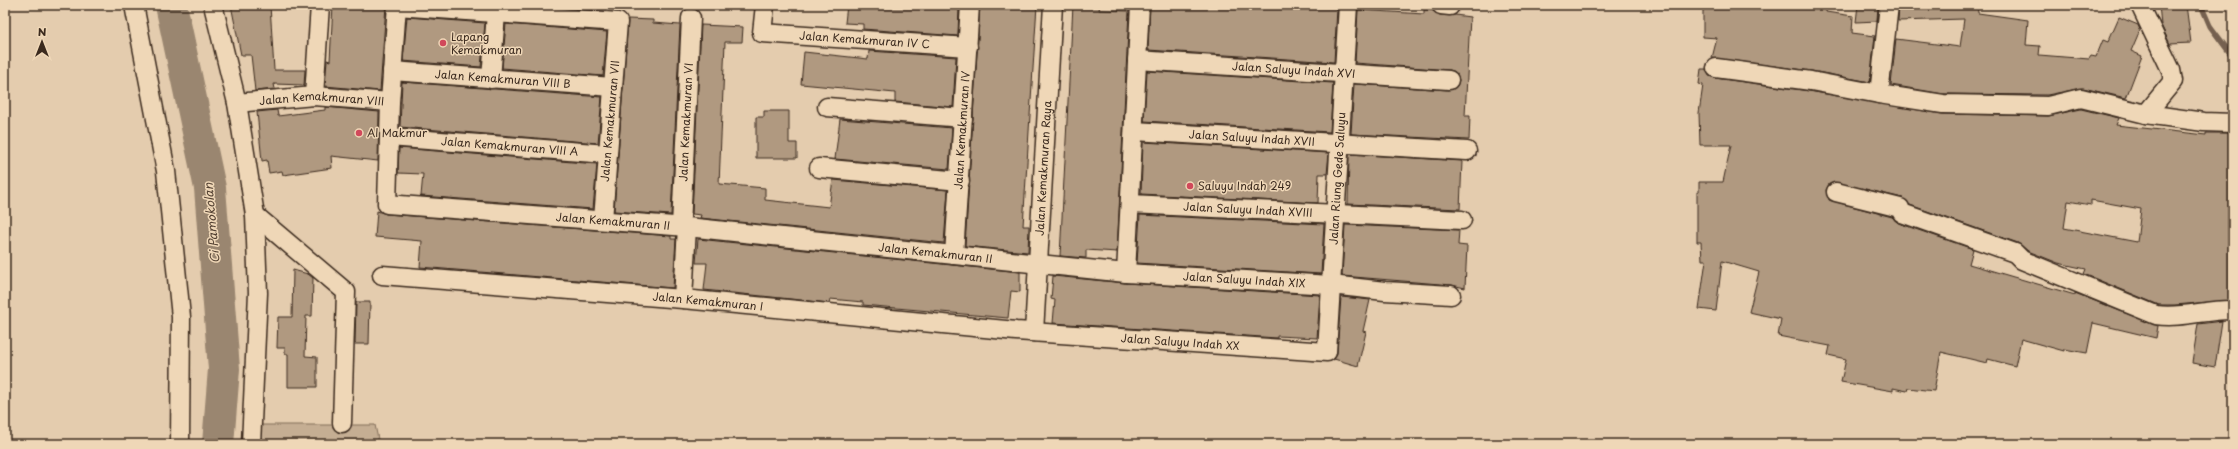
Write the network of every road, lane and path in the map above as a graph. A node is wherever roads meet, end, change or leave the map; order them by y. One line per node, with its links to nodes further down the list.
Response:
1 (134, 5): 57 (street)
2 (213, 5): 26 (street)
3 (320, 5): 25 (street)
4 (397, 5): 14 (street); 19 (street, Jalan Kemakmuran II)
5 (766, 5): 16 (street, Jalan Kemakmuran IV C)
6 (970, 5): 16 (street, Jalan Kemakmuran IV)
7 (1053, 5): 47 (street, Jalan Kemakmuran Raya)
8 (1140, 5): 17 (street)
9 (1348, 5): 20 (street, Jalan Riung Gede Saluyu)
10 (1441, 5): 13 (street)
11 (1889, 5): 24 (street)
12 (2140, 5): 29 (street)
13 (1450, 6)
14 (496, 13): 21 (street); 23 (street, Jalan Kemakmuran VII)
15 (691, 18): 45 (street, Jalan Kemakmuran VI)
16 (968, 47): 30 (street, Jalan Kemakmuran IV)
17 (1137, 60): 20 (street, Jalan Saluyu Indah XVI); 32 (street)
18 (1716, 68): 24 (street)
19 (392, 72): 21 (street, Jalan Kemakmuran VIII B); 27 (street, Jalan Kemakmuran II)
20 (1342, 73): 22 (street, Jalan Saluyu Indah XVI); 34 (street, Jalan Riung Gede Saluyu)
21 (491, 78): 23 (street, Jalan Kemakmuran VIII B)
22 (1449, 80)
23 (613, 87): 36 (street, Jalan Kemakmuran VII)
24 (1879, 94): 29 (street)
25 (314, 96): 26 (street, Jalan Kemakmuran VIII); 27 (street, Jalan Kemakmuran VIII)
26 (245, 102): 41 (street)
27 (390, 102): 33 (street, Jalan Kemakmuran II)
28 (827, 107): 30 (street)
29 (2146, 114): 31 (street)
30 (963, 118): 38 (street, Jalan Kemakmuran IV)
31 (2233, 123)
32 (1134, 131): 34 (street, Jalan Saluyu Indah XVII); 40 (street)
33 (389, 137): 36 (street, Jalan Kemakmuran VIII A); 43 (street, Jalan Kemakmuran II)
34 (1338, 144): 35 (street, Jalan Saluyu Indah XVII); 42 (street, Jalan Riung Gede Saluyu)
35 (1467, 151)
36 (607, 154): 43 (street, Jalan Kemakmuran VII)
37 (819, 168): 38 (street)
38 (960, 181): 46 (street, Jalan Kemakmuran IV)
39 (1836, 192): 53 (street)
40 (1130, 204): 42 (street, Jalan Saluyu Indah XVIII); 48 (street)
41 (255, 214): 56 (street); 58 (street)
42 (1334, 214): 44 (street, Jalan Saluyu Indah XVIII); 50 (street, Jalan Riung Gede Saluyu)
43 (603, 220): 45 (street, Jalan Kemakmuran II)
44 (1462, 220)
45 (684, 226): 46 (street, Jalan Kemakmuran II); 52 (street, Jalan Kemakmuran VI)
46 (954, 255): 47 (street, Jalan Kemakmuran II)
47 (1038, 263): 48 (street, Jalan Saluyu Indah XIX); 54 (street, Jalan Kemakmuran Raya)
48 (1126, 273): 50 (street, Jalan Saluyu Indah XIX)
49 (382, 275): 52 (street, Jalan Kemakmuran I)
50 (1331, 285): 51 (street, Jalan Saluyu Indah XIX); 55 (street, Jalan Riung Gede Saluyu)
51 (1451, 295)
52 (683, 299): 54 (street, Jalan Kemakmuran I)
53 (2233, 310)
54 (1034, 332): 55 (street, Jalan Saluyu Indah XX)
55 (1327, 352)
56 (342, 423)
57 (180, 444)
58 (251, 444)

